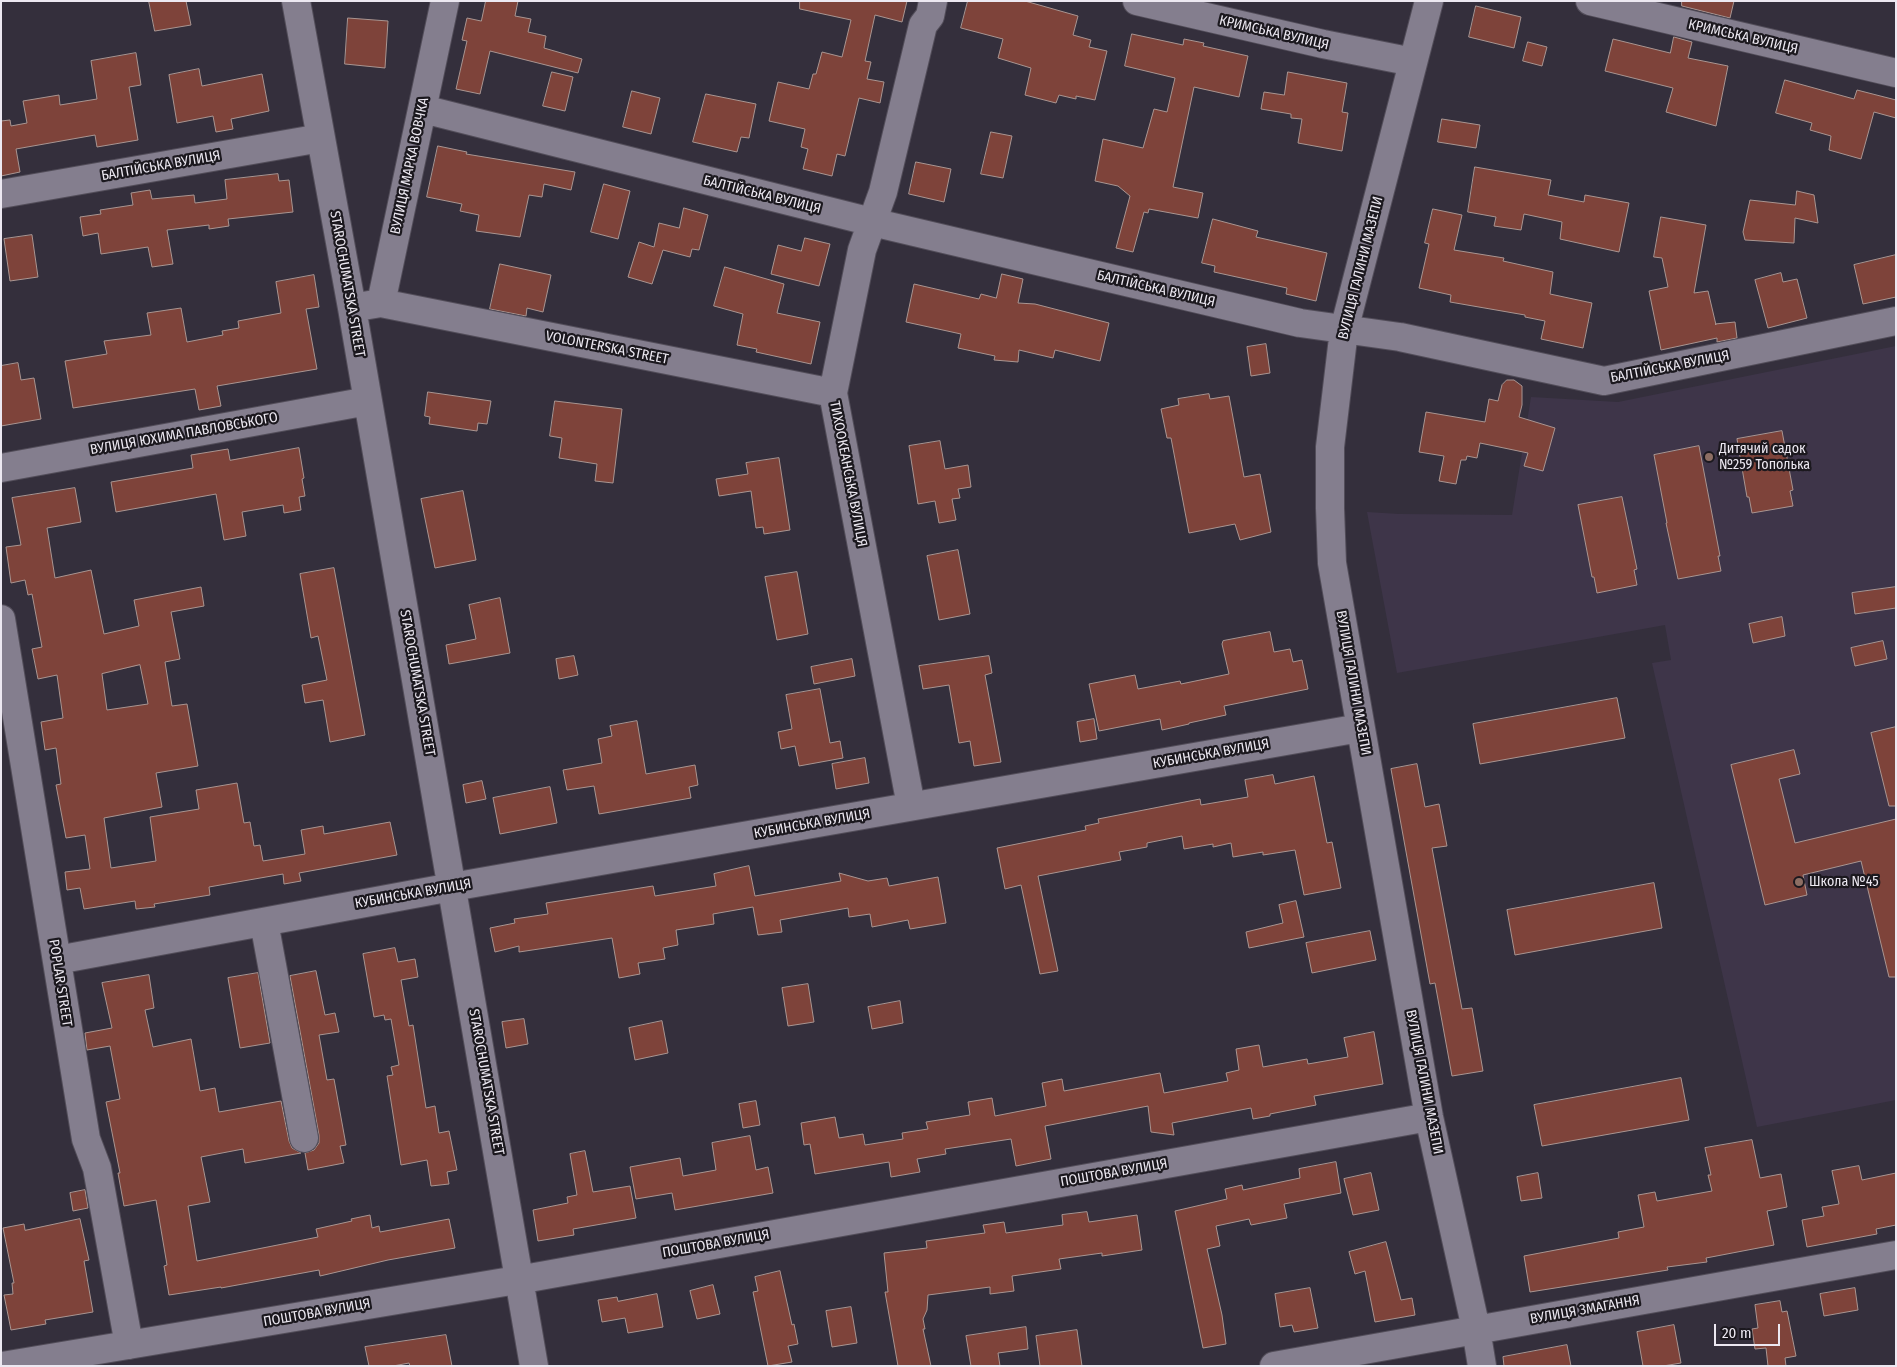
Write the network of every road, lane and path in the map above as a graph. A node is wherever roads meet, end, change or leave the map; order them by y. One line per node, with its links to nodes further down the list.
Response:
1 (296, 1): 10 (street, STAROCHUMATSKA STREET)
2 (445, 1): 9 (street, ВУЛИЦЯ МАРКА ВОВЧКА)
3 (934, 1): 12 (street, ТИХООКЕАНСЬКА ВУЛИЦЯ)
4 (1137, 1): 7 (street, КРИМСЬКА ВУЛИЦЯ)
5 (1429, 1): 7 (street, ВУЛИЦЯ ГАЛИНИ МАЗЕПИ)
6 (1590, 1): 8 (street, КРИМСЬКА ВУЛИЦЯ)
7 (1413, 62): 16 (street, ВУЛИЦЯ ГАЛИНИ МАЗЕПИ)
8 (1896, 73)
9 (422, 110): 12 (street, БАЛТІЙСЬКА ВУЛИЦЯ); 13 (street, ВУЛИЦЯ МАРКА ВОВЧКА)
10 (321, 138): 11 (street, БАЛТІЙСЬКА ВУЛИЦЯ); 14 (street, STAROCHUMATSKA STREET)
11 (1, 194)
12 (872, 222): 16 (street, БАЛТІЙСЬКА ВУЛИЦЯ); 17 (street, ТИХООКЕАНСЬКА ВУЛИЦЯ)
13 (381, 303): 14 (street); 17 (street, VOLONTERSKA STREET)
14 (352, 308): 18 (street, STAROCHUMATSKA STREET)
15 (1896, 321): 16 (street, БАЛТІЙСЬКА ВУЛИЦЯ)
16 (1344, 330): 21 (street, ВУЛИЦЯ ГАЛИНИ МАЗЕПИ)
17 (833, 393): 22 (street, ТИХООКЕАНСЬКА ВУЛИЦЯ)
18 (368, 401): 19 (street, ВУЛИЦЯ ЮХИМА ПАВЛОВСЬКОГО); 23 (street, STAROCHUMATSKA STREET)
19 (1, 468)
20 (1, 619): 25 (street, POPLAR STREET)
21 (1360, 728): 22 (street, КУБИНСЬКА ВУЛИЦЯ); 26 (street, ВУЛИЦЯ ГАЛИНИ МАЗЕПИ)
22 (911, 806): 23 (street, КУБИНСЬКА ВУЛИЦЯ)
23 (452, 887): 24 (street, КУБИНСЬКА ВУЛИЦЯ); 29 (street, STAROCHUMATSKA STREET)
24 (264, 922): 25 (street, КУБИНСЬКА ВУЛИЦЯ); 27 (street)
25 (57, 960): 31 (street, POPLAR STREET)
26 (1429, 1117): 29 (street, ПОШТОВА ВУЛИЦЯ); 30 (street, ВУЛИЦЯ ГАЛИНИ МАЗЕПИ)
27 (304, 1138)
28 (1896, 1256): 30 (street, ВУЛИЦЯ ЗМАГАННЯ)
29 (519, 1279): 31 (street, ПОШТОВА ВУЛИЦЯ); 33 (street, STAROCHUMATSKA STREET)
30 (1476, 1329): 34 (street, ВУЛИЦЯ ЗМАГАННЯ); 35 (street, ВУЛИЦЯ ГАЛИНИ МАЗЕПИ)
31 (129, 1345): 32 (street, ПОШТОВА ВУЛИЦЯ)
32 (2, 1366)
33 (534, 1366)
34 (1274, 1366)
35 (1482, 1366)

